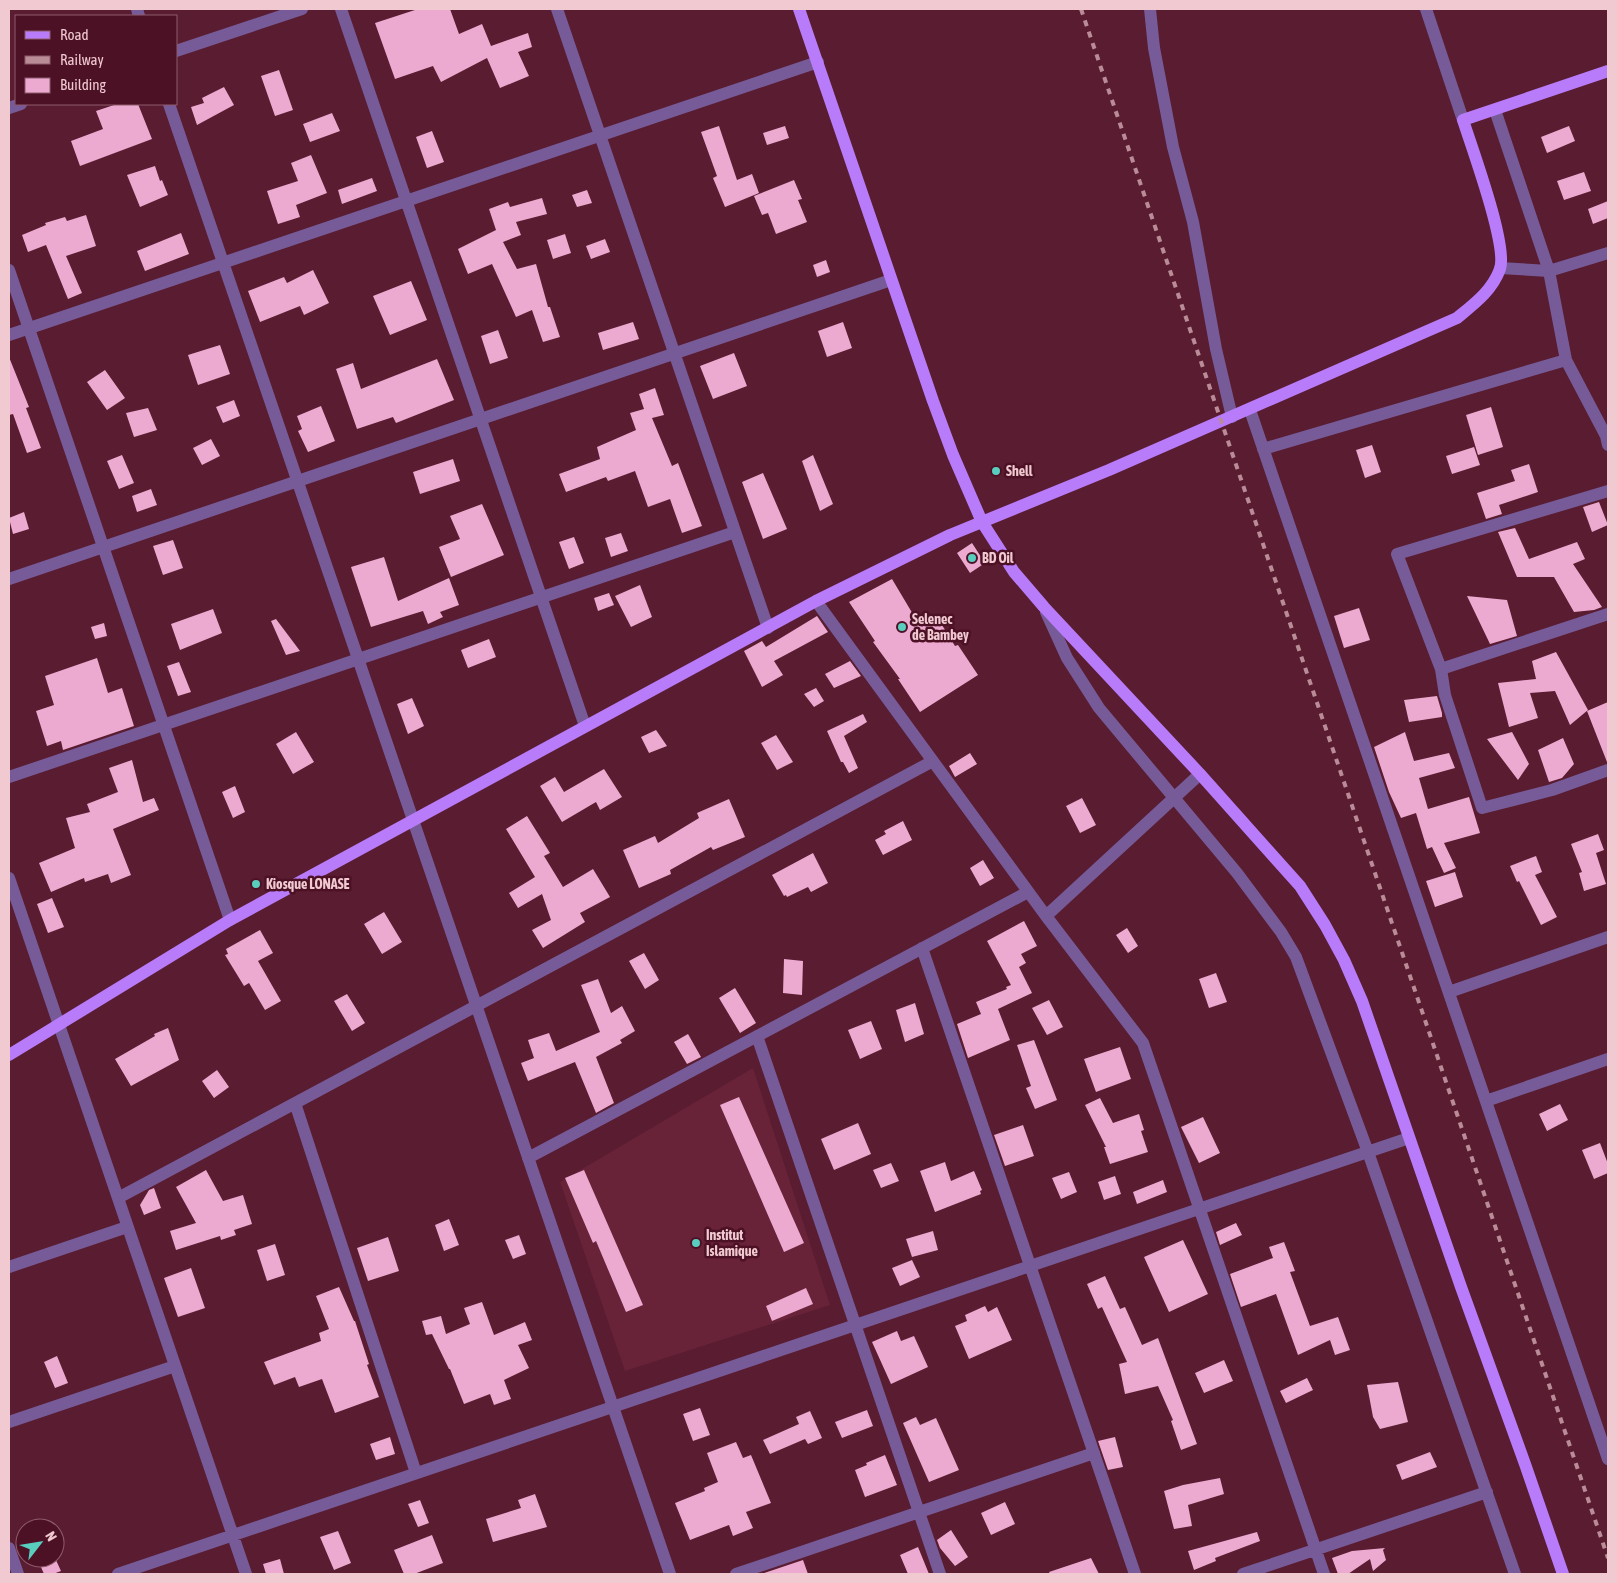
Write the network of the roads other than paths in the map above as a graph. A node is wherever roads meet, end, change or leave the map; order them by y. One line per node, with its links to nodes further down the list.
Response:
1 (302, 9): 7 (street)
2 (341, 9): 14 (street)
3 (557, 9): 13 (street)
4 (799, 9): 8 (main road)
5 (1150, 9): 26 (street)
6 (1426, 9): 12 (street)
7 (178, 50)
8 (818, 62): 13 (street); 20 (main road)
9 (1608, 71): 11 (main road)
10 (169, 105): 16 (street)
11 (1494, 110): 12 (main road); 19 (street)
12 (1463, 120): 17 (main road)
13 (600, 136): 14 (street); 23 (street)
14 (406, 201): 16 (street); 27 (street)
15 (1608, 253): 19 (street)
16 (223, 263): 21 (street); 30 (street)
17 (1500, 268): 19 (street); 25 (main road)
18 (9, 270): 21 (street)
19 (1549, 271): 24 (street)
20 (891, 280): 23 (street); 32 (main road)
21 (29, 329): 22 (street); 34 (street)
22 (9, 335)
23 (675, 354): 27 (street); 33 (street)
24 (1566, 360): 28 (street); 29 (street)
25 (1250, 410): 26 (main road); 29 (street)
26 (1232, 417): 32 (main road)
27 (480, 419): 30 (street); 36 (street)
28 (1607, 438)
29 (1263, 449): 57 (street)
30 (298, 481): 34 (street); 41 (street)
31 (1608, 491): 42 (street)
32 (982, 522): 37 (main road); 38 (main road)
33 (736, 532): 36 (street); 40 (street)
34 (103, 547): 35 (street); 43 (street)
35 (9, 579)
36 (541, 598): 41 (street); 44 (street)
37 (816, 600): 40 (main road); 45 (street)
38 (1044, 607): 47 (main road); 49 (street)
39 (1608, 614): 42 (street)
40 (768, 628): 44 (main road)
41 (358, 660): 43 (street); 50 (street)
42 (1440, 669): 46 (street)
43 (164, 725): 48 (street); 54 (street)
44 (585, 726): 50 (main road)
45 (933, 761): 52 (street); 58 (street)
46 (1608, 770)
47 (1200, 774): 49 (street); 65 (main road)
48 (9, 777)
49 (1173, 797): 53 (street); 66 (street)
50 (413, 821): 54 (main road); 58 (street)
51 (9, 878): 59 (street)
52 (1028, 892): 53 (street); 56 (street)
53 (1046, 916): 69 (street)
54 (230, 920): 59 (main road)
55 (1608, 937): 57 (street)
56 (922, 948): 60 (street); 71 (street)
57 (1449, 992): 63 (street)
58 (476, 1006): 64 (street); 67 (street)
59 (59, 1024): 61 (main road); 68 (street)
60 (757, 1036): 67 (street); 73 (street)
61 (9, 1055)
62 (1608, 1059): 63 (street)
63 (1486, 1101): 78 (street)
64 (295, 1103): 68 (street); 79 (street)
65 (1409, 1138): 66 (street); 95 (main road)
66 (1368, 1152): 69 (street); 80 (street)
67 (528, 1158): 75 (street)
68 (118, 1198): 70 (street)
69 (1199, 1209): 71 (street); 84 (street)
70 (128, 1227): 72 (street); 74 (street)
71 (1030, 1266): 73 (street); 77 (street)
72 (9, 1267)
73 (855, 1325): 75 (street); 81 (street)
74 (175, 1366): 76 (street); 82 (street)
75 (613, 1407): 79 (street); 88 (street)
76 (9, 1422)
77 (1094, 1453): 81 (street); 91 (street)
78 (1608, 1458)
79 (416, 1473): 82 (street)
80 (1487, 1492): 84 (street); 94 (street)
81 (919, 1512): 89 (street); 90 (street)
82 (233, 1535): 86 (street); 87 (street)
83 (9, 1548): 85 (street)
84 (1316, 1550): 92 (street); 93 (street)
85 (18, 1574)
86 (118, 1574)
87 (246, 1574)
88 (670, 1574)
89 (736, 1574)
90 (940, 1574)
91 (1135, 1574)
92 (1243, 1574)
93 (1324, 1574)
94 (1516, 1574)
95 (1563, 1574)

